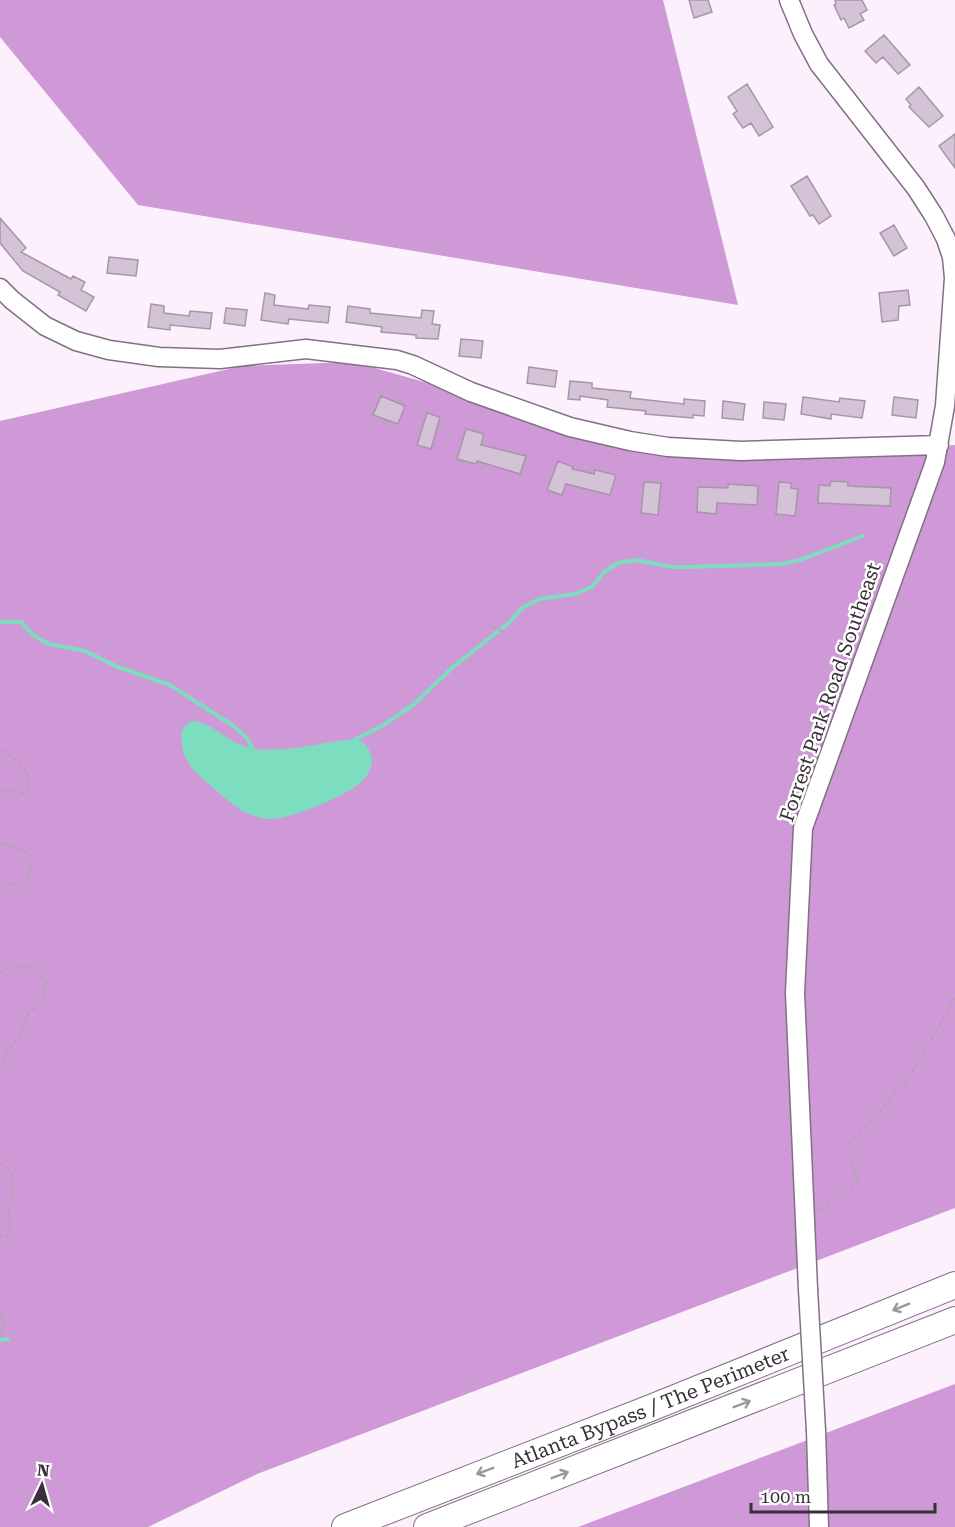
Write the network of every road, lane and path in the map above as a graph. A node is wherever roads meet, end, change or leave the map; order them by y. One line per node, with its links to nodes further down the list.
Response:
1 (789, 0): 3 (street, Forrest Park Road Southeast)
2 (0, 288): 3 (street)
3 (939, 446): 16 (street, Forrest Park Road Southeast)
4 (492, 626): 5 (path)
5 (508, 634)
6 (0, 750): 7 (path)
7 (0, 793)
8 (0, 844): 9 (path)
9 (0, 891)
10 (0, 973): 12 (path)
11 (955, 998): 16 (path)
12 (0, 1066)
13 (0, 1163): 15 (path)
14 (0, 1210): 15 (path)
15 (9, 1214): 17 (path)
16 (806, 1222): 24 (street, Forrest Park Road Southeast, bridge)
17 (0, 1237)
18 (955, 1285): 22 (highway, Atlanta Bypass / The Perimeter, one-way to 22)
19 (0, 1315): 21 (path)
20 (955, 1320): 23 (highway, Atlanta Bypass / The Perimeter, one-way to 20)
21 (0, 1337)
22 (345, 1527)
23 (428, 1527)
24 (819, 1527)

